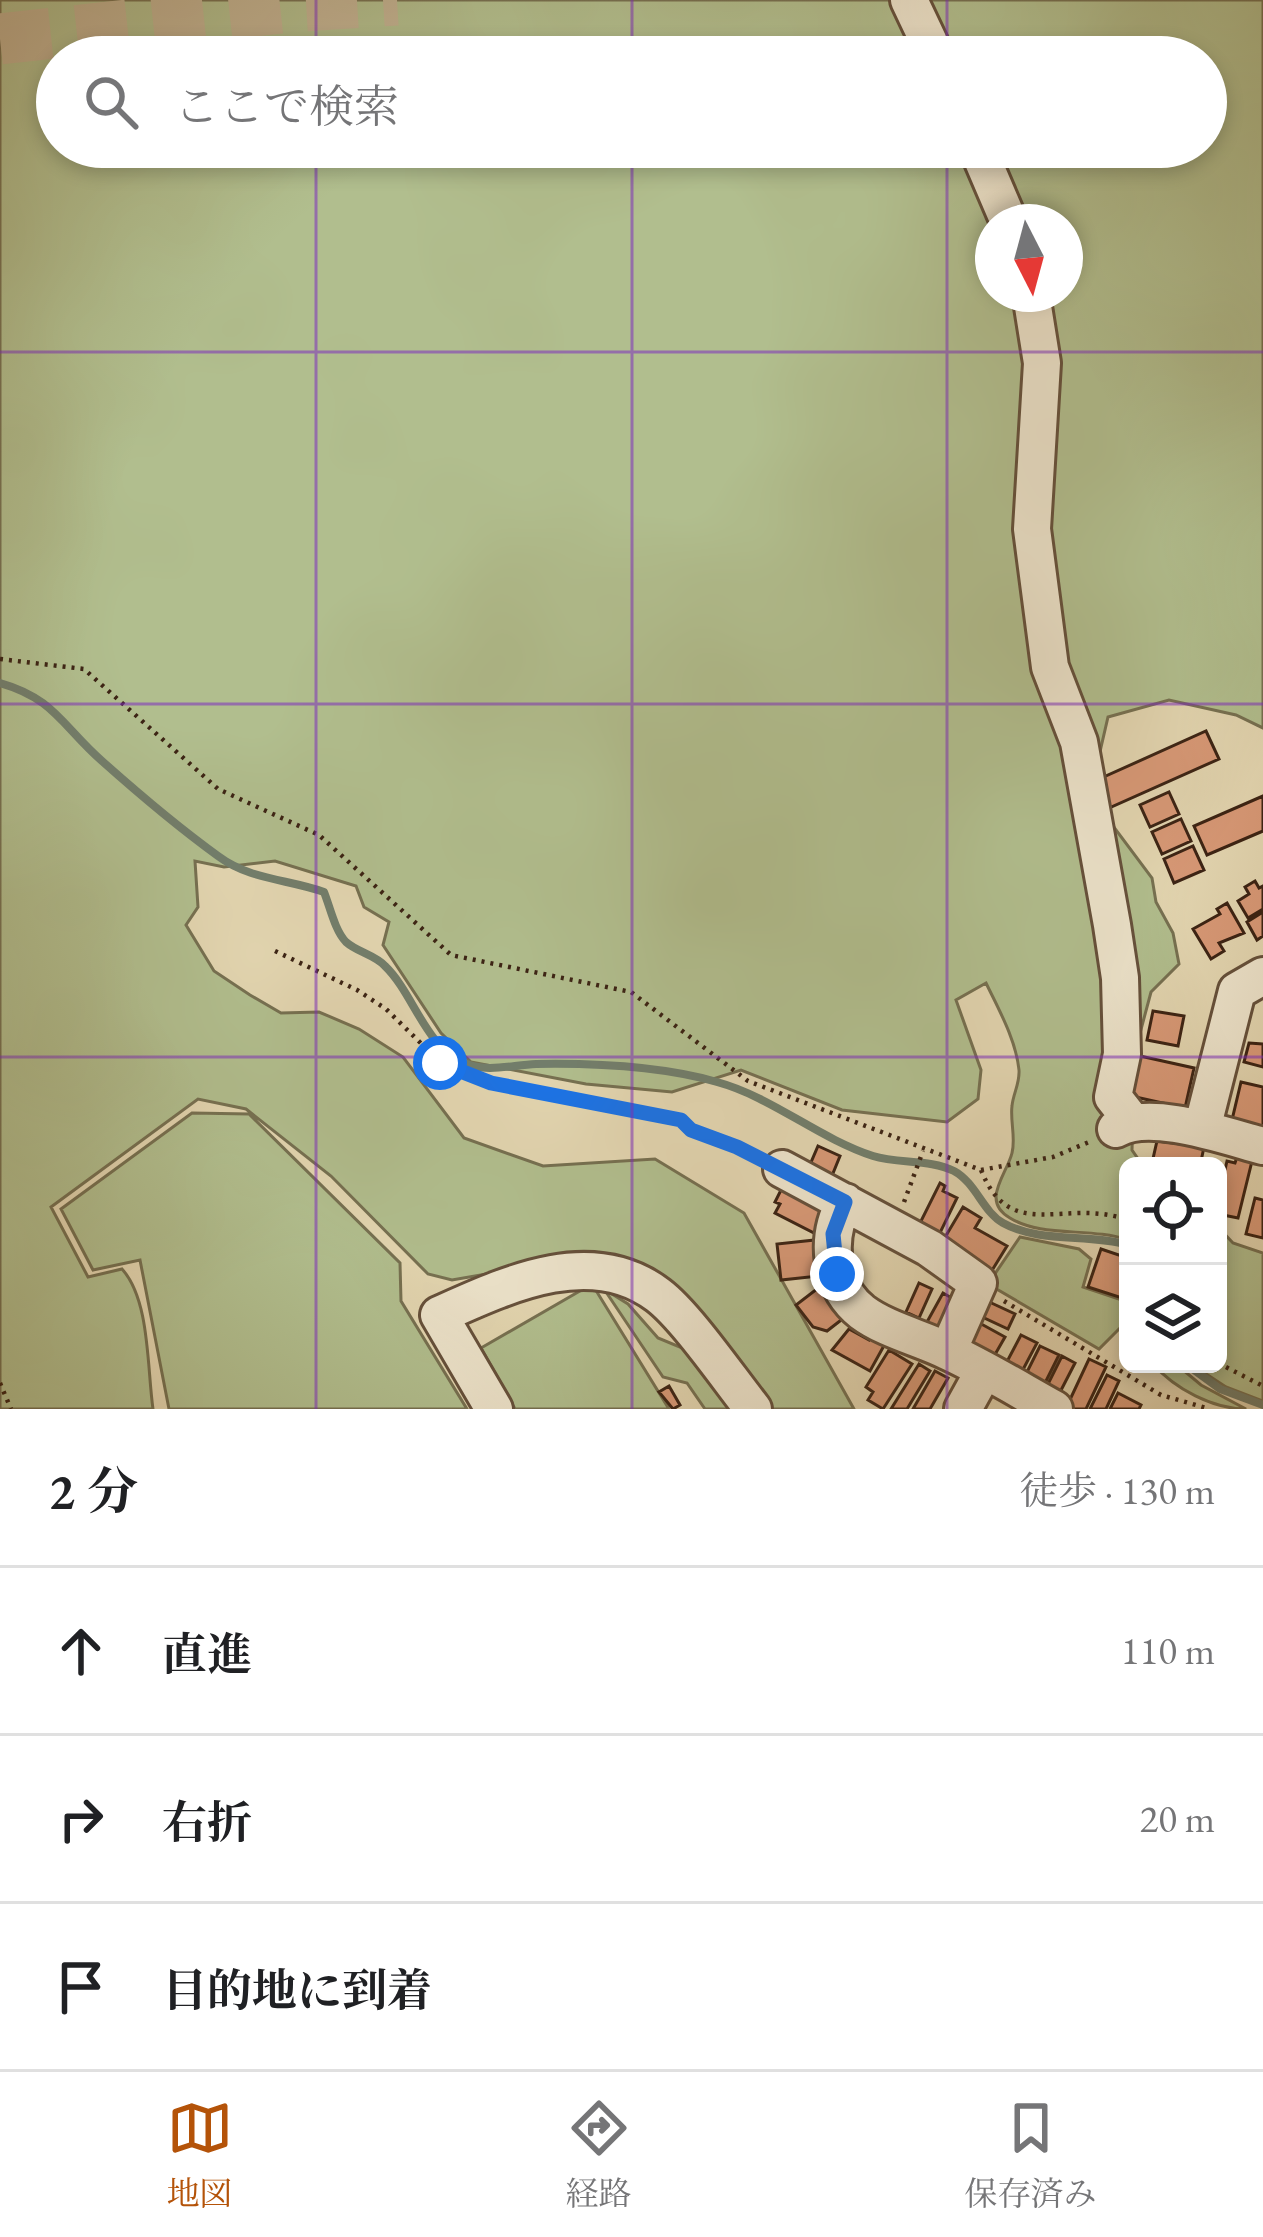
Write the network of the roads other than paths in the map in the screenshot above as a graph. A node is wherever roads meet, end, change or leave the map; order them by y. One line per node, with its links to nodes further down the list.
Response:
1 (910, 0): 2 (street)
2 (926, 36)
3 (986, 168): 4 (street)
4 (1001, 204)
5 (1034, 312): 7 (street)
6 (1263, 976): 7 (street)
7 (1202, 1129): 8 (street)
8 (1263, 1146)
9 (782, 1169): 10 (street)
10 (845, 1202): 11 (street); 11 (street)
11 (947, 1351): 12 (street)
12 (984, 1370): 15 (street); 16 (street)
13 (494, 1409): 14 (street)
14 (753, 1409)
15 (963, 1409)
16 (1054, 1409)

